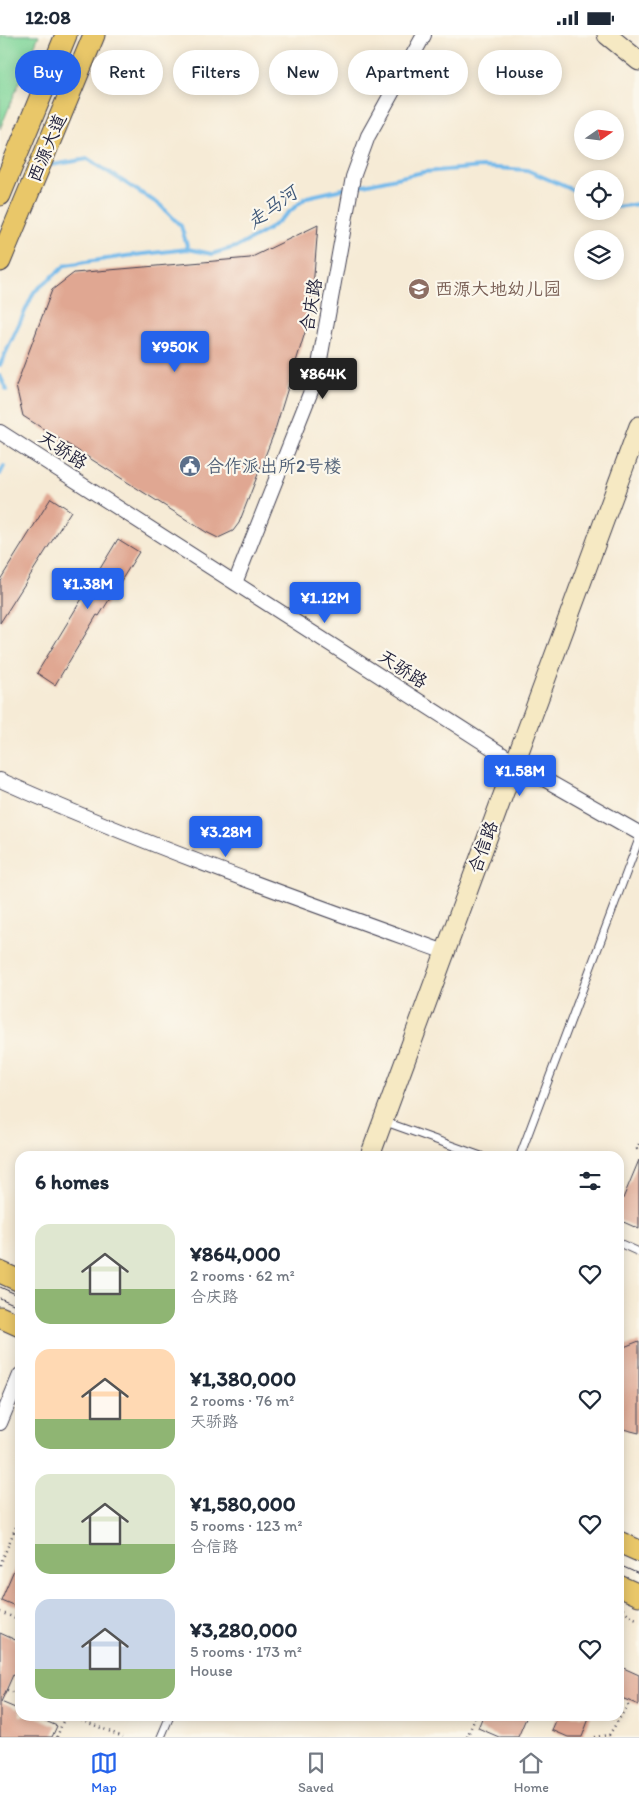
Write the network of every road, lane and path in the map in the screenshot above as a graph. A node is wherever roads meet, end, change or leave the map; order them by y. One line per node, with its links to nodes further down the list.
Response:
1 (66, 35): 6 (main road, 西源大道)
2 (94, 35): 7 (main road, 西源大道)
3 (424, 35): 10 (street, 合庆路)
4 (607, 35): 5 (street)
5 (639, 61)
6 (0, 195)
7 (0, 261)
8 (639, 426): 11 (street, 合信路)
9 (0, 432): 10 (street, 天骄路)
10 (235, 583): 11 (street, 天骄路)
11 (514, 762): 13 (street, 天骄路); 15 (street, 合信路)
12 (0, 780): 15 (street)
13 (639, 833)
14 (639, 839): 21 (lane)
15 (445, 952): 16 (street, 合信路)
16 (382, 1121): 19 (street, 合信路); 20 (lane)
17 (639, 1144): 18 (path)
18 (639, 1150)
19 (372, 1151)
20 (467, 1151)
21 (522, 1151)
22 (624, 1245): 23 (lane)
23 (639, 1252)
24 (0, 1272): 25 (main road)
25 (15, 1279)
26 (0, 1317): 27 (main road)
27 (15, 1324)
28 (15, 1390): 29 (street)
29 (0, 1423)
30 (15, 1529): 33 (path)
31 (624, 1544): 32 (main road)
32 (639, 1551)
33 (0, 1565)
34 (624, 1588): 35 (main road)
35 (639, 1595)
36 (624, 1610): 39 (path)
37 (0, 1612): 38 (path)
38 (15, 1618)
39 (639, 1621)
40 (7, 1690): 41 (path)
41 (15, 1693)
42 (630, 1701): 43 (path)
43 (624, 1712)
44 (63, 1721): 50 (path)
45 (84, 1721): 51 (path)
46 (168, 1721): 52 (lane)
47 (474, 1721): 53 (path)
48 (619, 1721): 49 (path)
49 (610, 1736): 54 (path)
50 (57, 1737)
51 (123, 1737)
52 (161, 1737)
53 (467, 1737)
54 (594, 1737)

